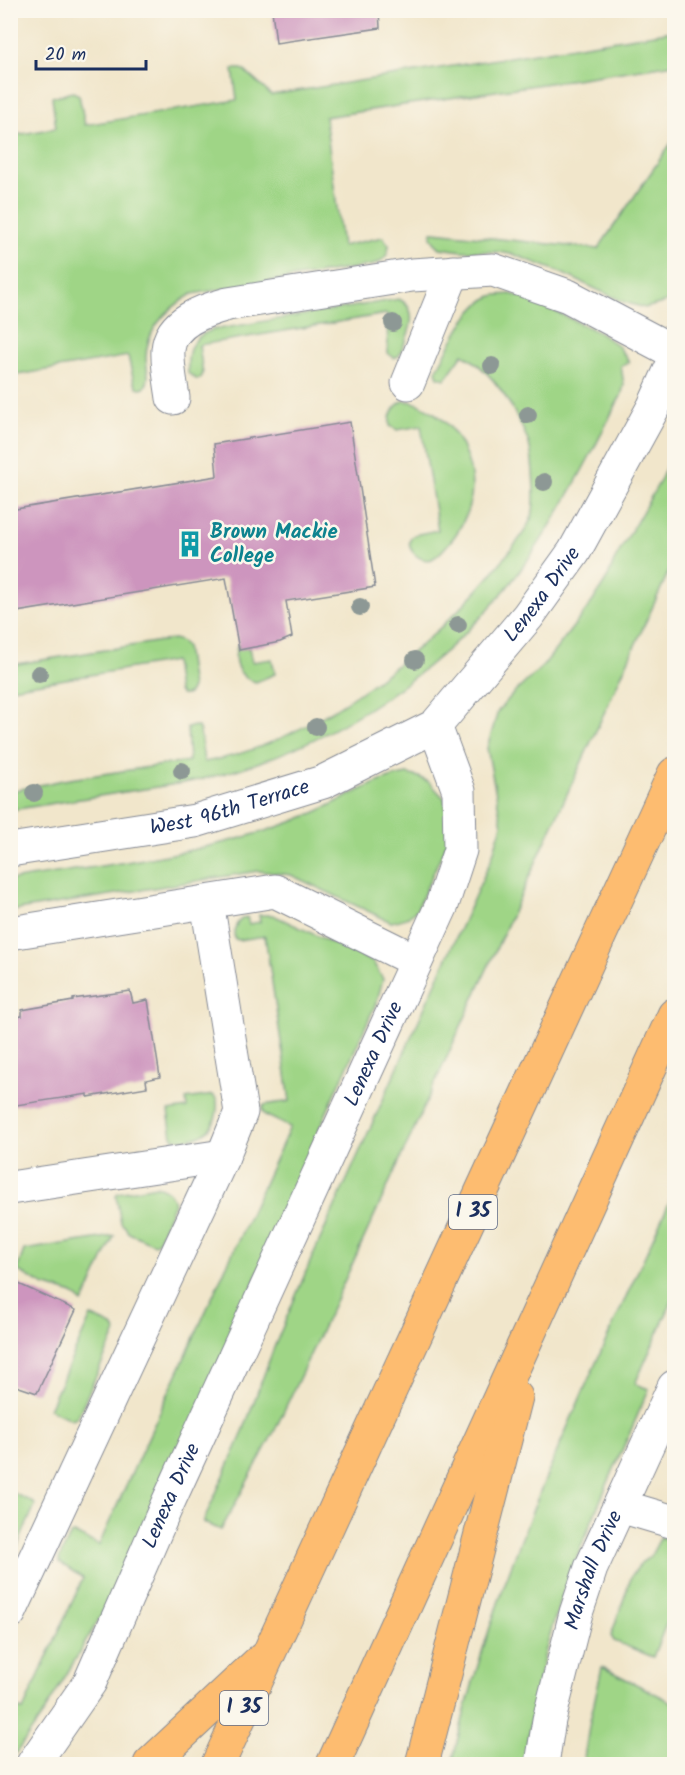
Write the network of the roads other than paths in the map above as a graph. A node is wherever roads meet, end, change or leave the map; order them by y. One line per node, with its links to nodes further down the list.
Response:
1 (453, 272): 2 (street); 4 (street); 5 (street)
2 (675, 352)
3 (675, 362): 6 (street, Lenexa Drive)
4 (408, 383)
5 (173, 398)
6 (435, 726): 8 (street, West 96th Terrace); 11 (street, Lenexa Drive)
7 (675, 774): 20 (highway, I 35)
8 (10, 850)
9 (207, 902): 10 (street); 11 (street); 13 (street)
10 (10, 933)
11 (417, 961): 21 (street, Lenexa Drive)
12 (675, 1016): 15 (highway)
13 (223, 1156): 14 (street); 19 (street)
14 (10, 1188)
15 (537, 1314): 24 (highway); 25 (highway)
16 (675, 1388): 17 (street, Marshall Drive)
17 (620, 1506): 18 (street); 26 (street, Marshall Drive)
18 (675, 1522)
19 (10, 1612)
20 (271, 1651): 22 (highway); 23 (highway, I 35)
21 (33, 1764)
22 (150, 1764)
23 (218, 1764)
24 (333, 1764)
25 (422, 1764)
26 (542, 1764)

